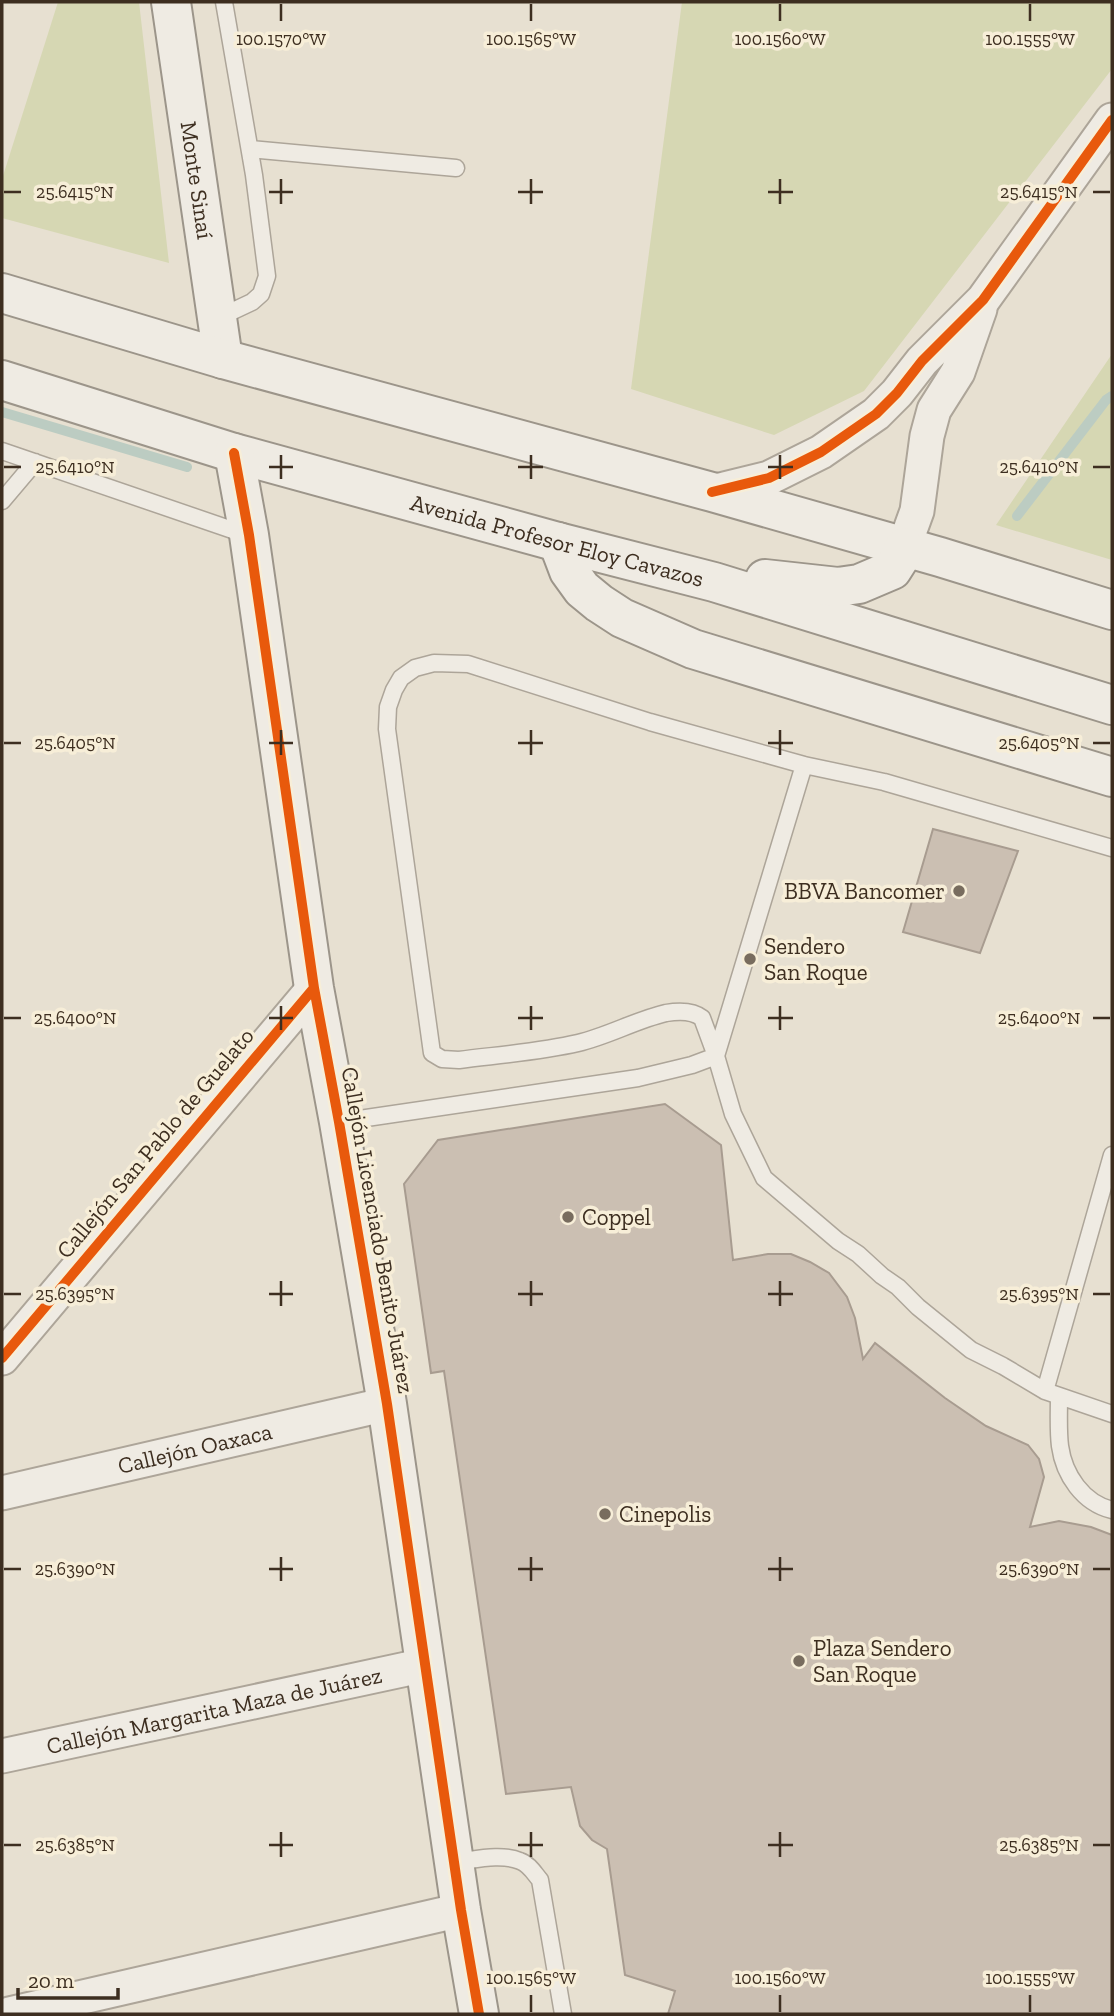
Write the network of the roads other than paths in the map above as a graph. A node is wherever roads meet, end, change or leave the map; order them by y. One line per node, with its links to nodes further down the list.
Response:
1 (171, 2): 8 (main road, Monte Sinaí)
2 (224, 2): 4 (lane)
3 (1112, 120): 7 (street)
4 (250, 149): 5 (lane); 8 (lane)
5 (456, 168)
6 (2, 293): 9 (main road)
7 (983, 300): 14 (street); 18 (street)
8 (218, 318): 9 (main road, Monte Sinaí)
9 (223, 359): 14 (main road)
10 (2, 380): 12 (main road, Avenida Profesor Eloy Cavazos)
11 (2, 451): 13 (lane)
12 (233, 453): 16 (main road, Callejón Licenciado Benito Juárez); 17 (main road, Avenida Profesor Eloy Cavazos)
13 (35, 462): 15 (lane); 16 (lane)
14 (712, 492): 18 (main road)
15 (2, 501)
16 (249, 535): 25 (main road, Callejón Licenciado Benito Juárez)
17 (558, 542): 19 (main road, Avenida Profesor Eloy Cavazos); 23 (main road)
18 (904, 547): 19 (main road); 20 (main road)
19 (715, 582): 21 (main road, Avenida Profesor Eloy Cavazos)
20 (1112, 610)
21 (1112, 705)
22 (804, 765): 24 (lane); 26 (lane); 26 (lane)
23 (1112, 777)
24 (1112, 848)
25 (314, 988): 27 (main road, Callejón Licenciado Benito Juárez); 29 (street, Callejón San Pablo de Guelato)
26 (716, 1056): 27 (lane); 30 (lane)
27 (339, 1122): 31 (main road, Callejón Licenciado Benito Juárez)
28 (1112, 1155): 30 (lane)
29 (2, 1358)
30 (1052, 1394): 32 (lane); 34 (lane)
31 (387, 1404): 33 (street, Callejón Oaxaca); 35 (main road, Callejón Licenciado Benito Juárez)
32 (1111, 1409)
33 (2, 1493)
34 (1112, 1510)
35 (425, 1665): 36 (street, Callejón Margarita Maza de Juárez); 37 (main road, Callejón Licenciado Benito Juárez)
36 (2, 1756)
37 (454, 1862): 38 (main road, Callejón Licenciado Benito Juárez); 41 (lane)
38 (461, 1910): 39 (street); 40 (main road, Callejón Licenciado Benito Juárez)
39 (9, 2014)
40 (479, 2014)
41 (563, 2014)

